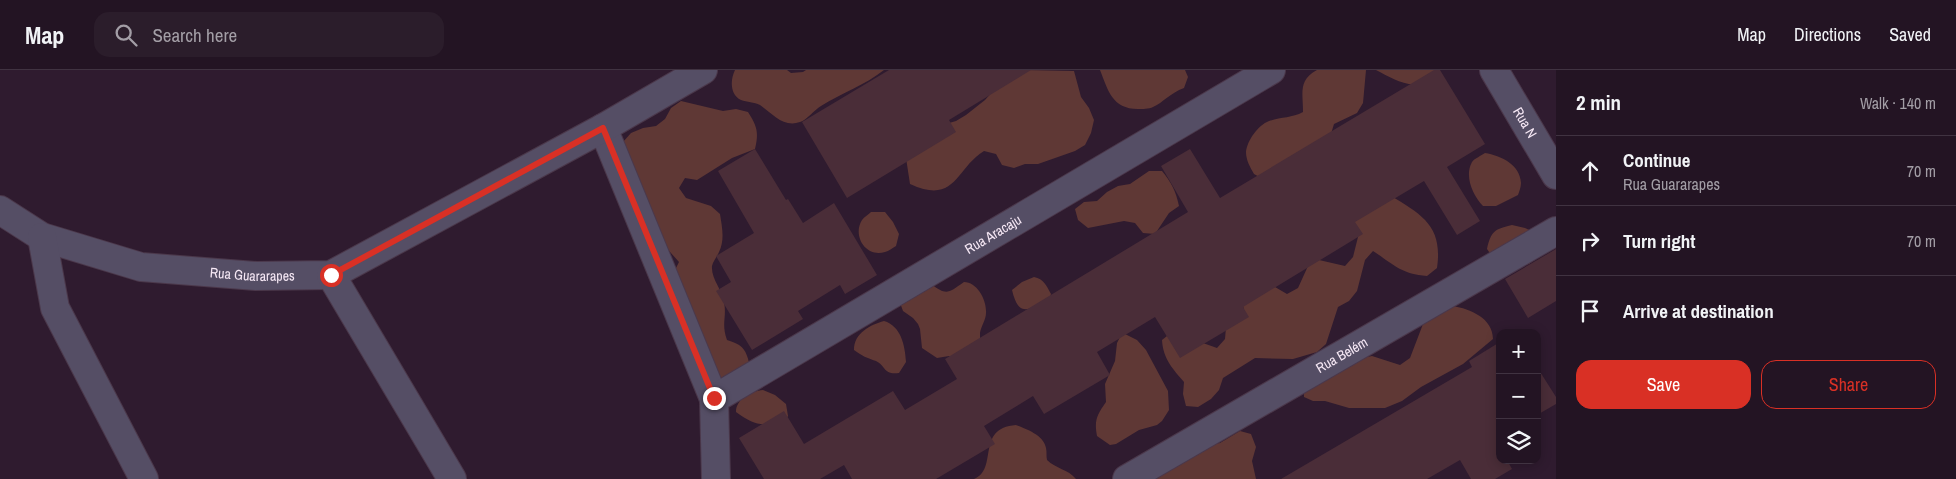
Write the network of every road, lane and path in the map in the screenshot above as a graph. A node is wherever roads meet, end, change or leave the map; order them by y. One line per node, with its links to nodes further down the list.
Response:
1 (1271, 70): 10 (street, Rua Aracaju)
2 (1494, 70): 5 (street, Rua N)
3 (697, 72): 4 (street, Rua Guararapes)
4 (603, 128): 9 (street, Rua Guararapes); 10 (street)
5 (1556, 175)
6 (0, 210): 8 (street, Rua Guararapes)
7 (1556, 232): 14 (street, Rua Belém)
8 (42, 237): 9 (street, Rua Guararapes); 11 (street)
9 (331, 275): 12 (street)
10 (714, 398): 13 (street)
11 (144, 479)
12 (452, 479)
13 (716, 479)
14 (1127, 479)

